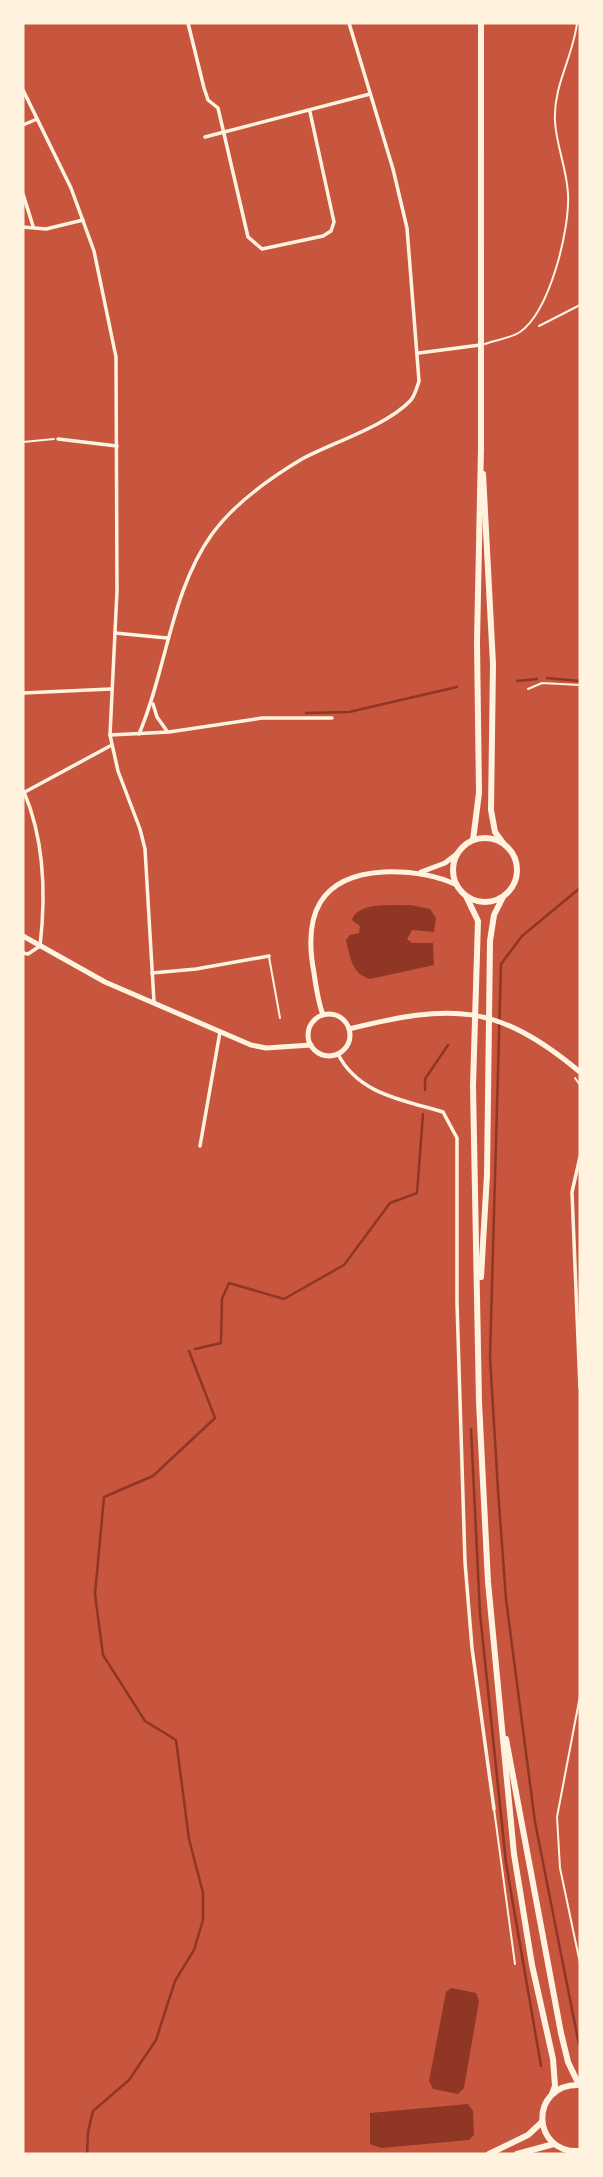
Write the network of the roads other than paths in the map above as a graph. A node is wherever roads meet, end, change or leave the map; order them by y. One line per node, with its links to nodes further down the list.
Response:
1 (187, 23): 10 (street)
2 (349, 23): 6 (street)
3 (481, 23): 16 (main road)
4 (577, 23): 16 (lane)
5 (23, 90): 8 (street)
6 (370, 94): 7 (street); 17 (street)
7 (310, 112): 10 (street); 10 (street)
8 (37, 119): 9 (street); 13 (street)
9 (23, 125)
10 (224, 132): 11 (street)
11 (205, 137)
12 (23, 194): 14 (street)
13 (83, 220): 14 (street); 19 (street)
14 (33, 226): 15 (street)
15 (23, 227)
16 (480, 345): 17 (street); 20 (main road)
17 (419, 353): 22 (street)
18 (58, 439): 19 (street)
19 (117, 446): 21 (street)
20 (481, 448): 32 (main road); 33 (main road)
21 (115, 633): 22 (street); 23 (street)
22 (167, 638): 25 (street)
23 (111, 690): 24 (street); 29 (street)
24 (23, 693)
25 (153, 702): 27 (street); 28 (street)
26 (332, 718): 27 (street)
27 (169, 732): 28 (street)
28 (139, 734): 29 (street)
29 (110, 736): 30 (street)
30 (110, 746): 31 (street); 43 (street)
31 (23, 792): 40 (street)
32 (473, 840): 33 (main road); 34 (main road)
33 (503, 843): 38 (main road)
34 (458, 853): 35 (main road); 36 (main road)
35 (421, 872): 36 (main road); 45 (main road)
36 (457, 885): 37 (main road)
37 (466, 896): 38 (main road); 54 (main road)
38 (503, 897): 54 (main road)
39 (23, 936): 40 (main road)
40 (40, 946): 41 (street); 44 (main road)
41 (23, 953)
42 (269, 956): 43 (street); 46 (lane)
43 (152, 973): 44 (street)
44 (154, 1004): 48 (main road)
45 (323, 1015): 47 (main road); 49 (main road)
46 (280, 1018)
47 (349, 1029): 50 (main road); 51 (main road)
48 (220, 1032): 49 (main road); 52 (street)
49 (311, 1045): 50 (main road)
50 (338, 1054): 58 (street)
51 (580, 1072)
52 (200, 1146)
53 (580, 1158): 55 (street)
54 (479, 1307): 57 (main road)
55 (578, 1309): 56 (street)
56 (580, 1388)
57 (499, 1703): 60 (main road); 61 (main road)
58 (494, 1809): 59 (lane)
59 (515, 1964)
60 (580, 2085): 61 (main road)
61 (552, 2094): 62 (main road)
62 (542, 2122): 63 (main road); 66 (main road)
63 (554, 2144): 65 (main road); 67 (main road)
64 (580, 2151): 65 (main road)
65 (571, 2153)
66 (489, 2154)
67 (517, 2154)

